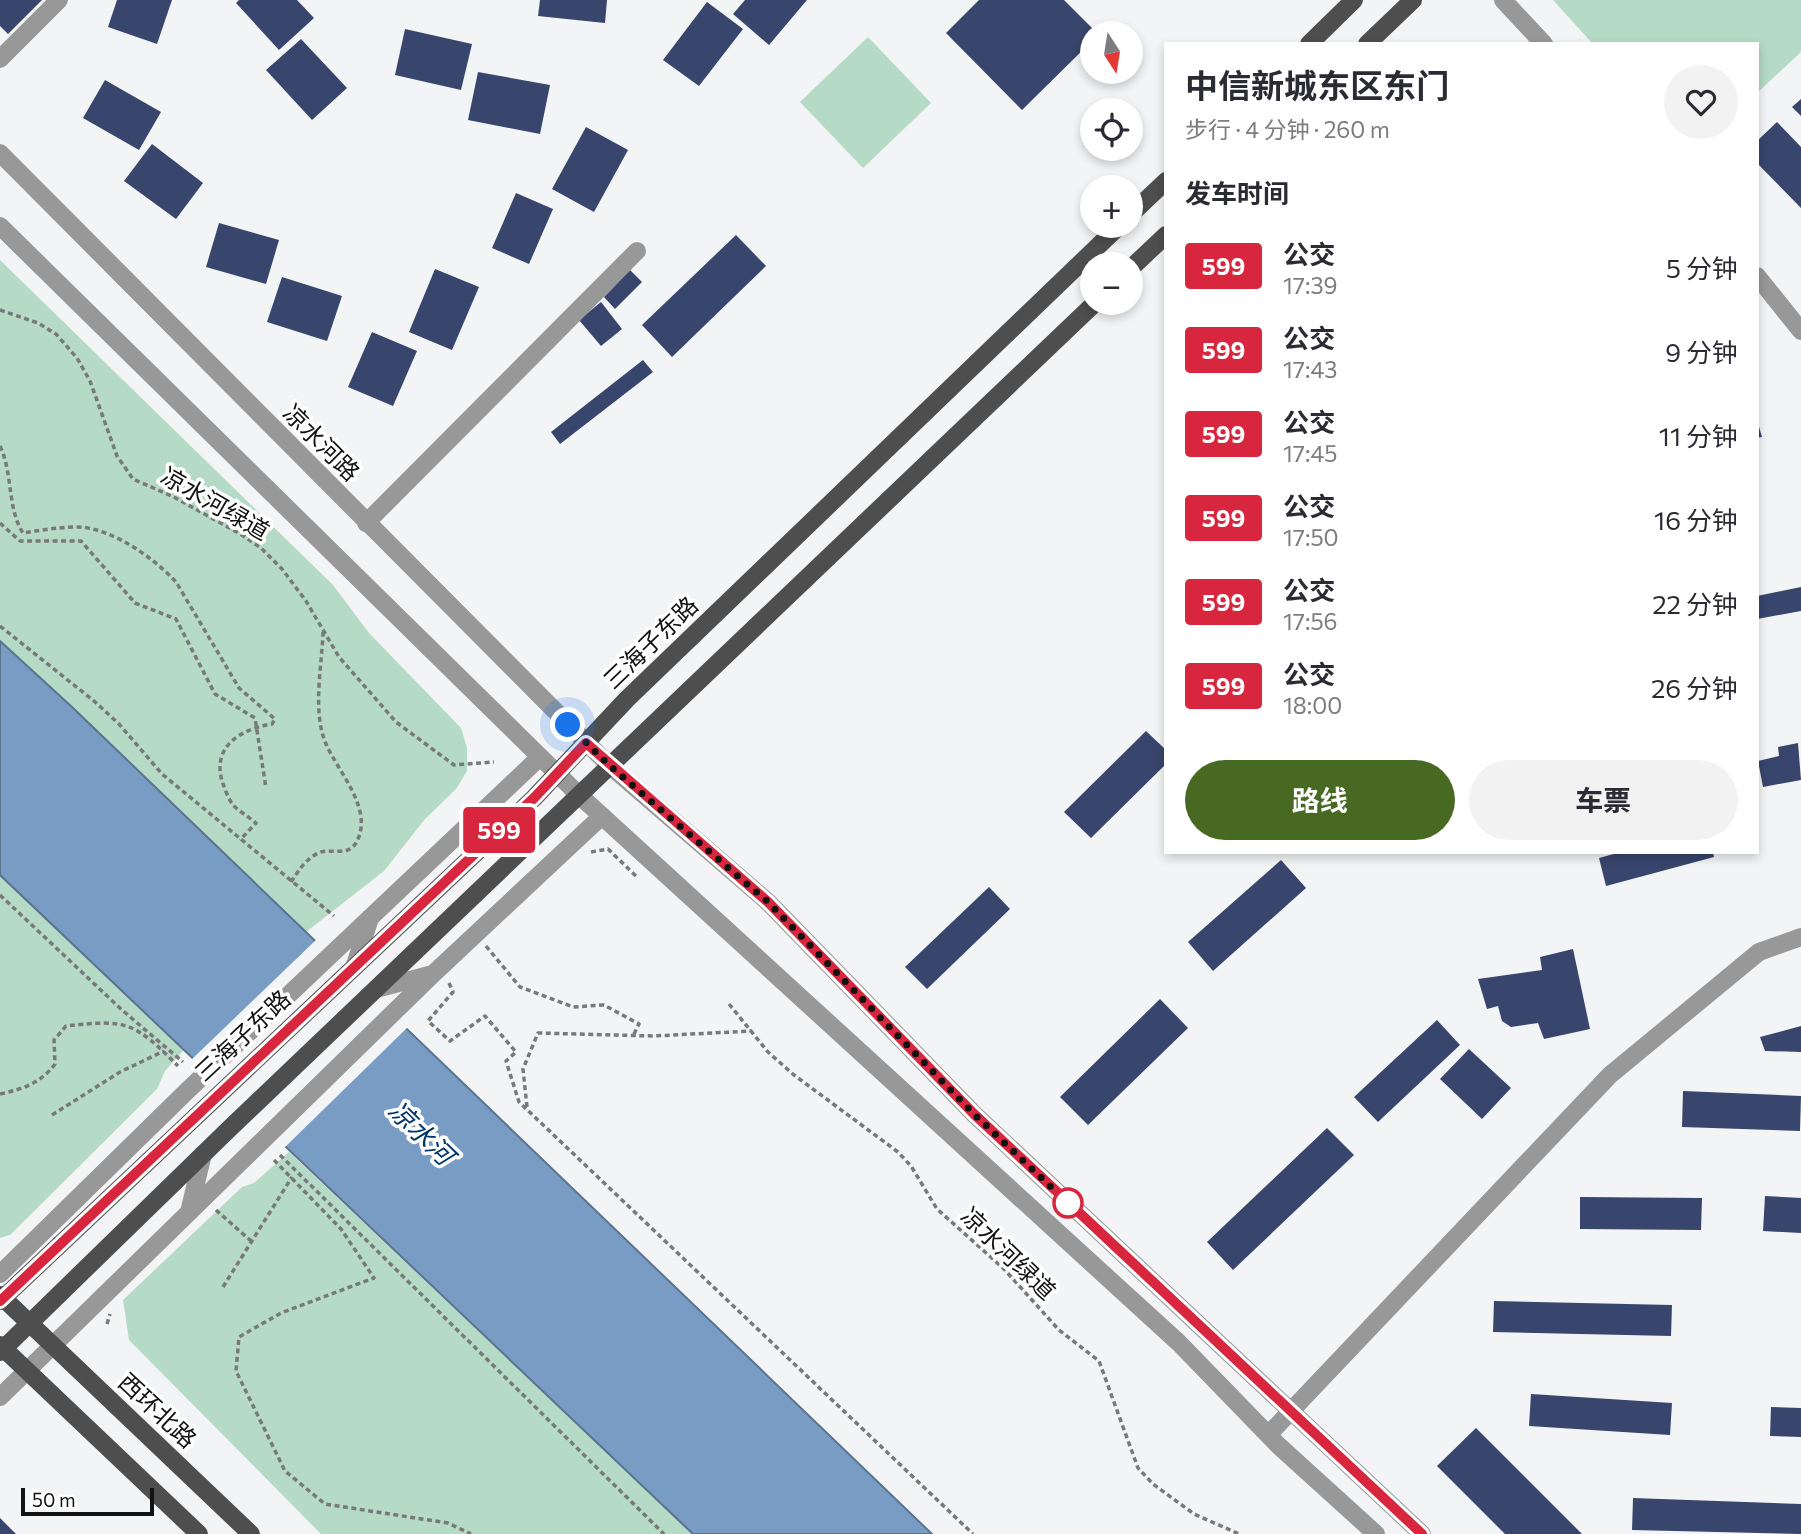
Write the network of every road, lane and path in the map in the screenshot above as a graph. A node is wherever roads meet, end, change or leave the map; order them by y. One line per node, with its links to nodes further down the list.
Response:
1 (60, 0): 8 (street)
2 (1354, 0): 5 (main road)
3 (1413, 0): 6 (main road)
4 (1503, 0): 7 (street)
5 (1311, 42)
6 (1369, 42)
7 (1542, 42)
8 (0, 59)
9 (0, 153): 23 (street, 凉水河路)
10 (1164, 183): 11 (main road)
11 (1143, 203)
12 (0, 226): 27 (street)
13 (1164, 237): 16 (main road)
14 (1107, 238): 26 (main road, 三海子东路)
15 (636, 251): 23 (street)
16 (1143, 257)
17 (1759, 278): 20 (street)
18 (0, 310): 25 (path, 凉水河绿道)
19 (1082, 315): 29 (main road)
20 (1801, 331)
21 (0, 446): 34 (path)
22 (0, 523): 31 (path)
23 (366, 523): 26 (street, 凉水河路)
24 (0, 626): 34 (path)
25 (323, 630): 28 (path, 凉水河绿道); 37 (path)
26 (586, 743): 29 (street, 凉水河路); 30 (main road, 三海子东路)
27 (540, 757): 30 (street); 40 (street)
28 (494, 762)
29 (609, 765): 32 (main road); 75 (street, 凉水河路)
30 (557, 774): 32 (street); 40 (main road, 三海子东路)
31 (266, 788)
32 (580, 796): 33 (street); 46 (main road)
33 (602, 816): 45 (street); 76 (street)
34 (240, 840): 37 (path)
35 (583, 857): 36 (path)
36 (637, 877)
37 (291, 881): 39 (path)
38 (0, 895): 53 (path)
39 (334, 916)
40 (369, 928): 57 (street); 62 (main road, 三海子东路)
41 (495, 936): 43 (path)
42 (1801, 937): 75 (street)
43 (485, 945): 44 (path); 51 (path)
44 (475, 953)
45 (427, 980): 46 (street); 49 (path); 65 (street)
46 (376, 989): 59 (main road)
47 (729, 1004): 50 (path, 凉水河绿道)
48 (432, 1008): 49 (path)
49 (438, 1012): 56 (path)
50 (752, 1031): 51 (path); 82 (path, 凉水河绿道)
51 (633, 1035): 56 (path)
52 (164, 1051): 54 (path); 55 (path); 58 (path)
53 (183, 1062)
54 (178, 1066)
55 (0, 1094)
56 (527, 1109): 81 (path)
57 (163, 1114): 62 (street); 67 (street)
58 (52, 1115)
59 (203, 1154): 65 (street); 70 (main road)
60 (280, 1154): 80 (path)
61 (274, 1160): 63 (path)
62 (141, 1166): 69 (main road, 三海子东路)
63 (292, 1177): 66 (path); 79 (path)
64 (212, 1207): 66 (path)
65 (189, 1212): 71 (street)
66 (251, 1241): 68 (path)
67 (0, 1274)
68 (223, 1287)
69 (1, 1298): 70 (main road, 西环北路)
70 (30, 1323): 71 (main road, 西环北路); 72 (main road)
71 (52, 1344): 73 (street); 78 (main road, 西环北路)
72 (1, 1348): 73 (main road)
73 (27, 1370): 74 (street); 77 (main road)
74 (0, 1397)
75 (1291, 1411): 76 (street); 84 (street, 凉水河路)
76 (1269, 1434): 83 (street)
77 (199, 1534)
78 (251, 1534)
79 (471, 1534)
80 (664, 1534)
81 (973, 1534)
82 (1239, 1534)
83 (1376, 1534)
84 (1422, 1534)

